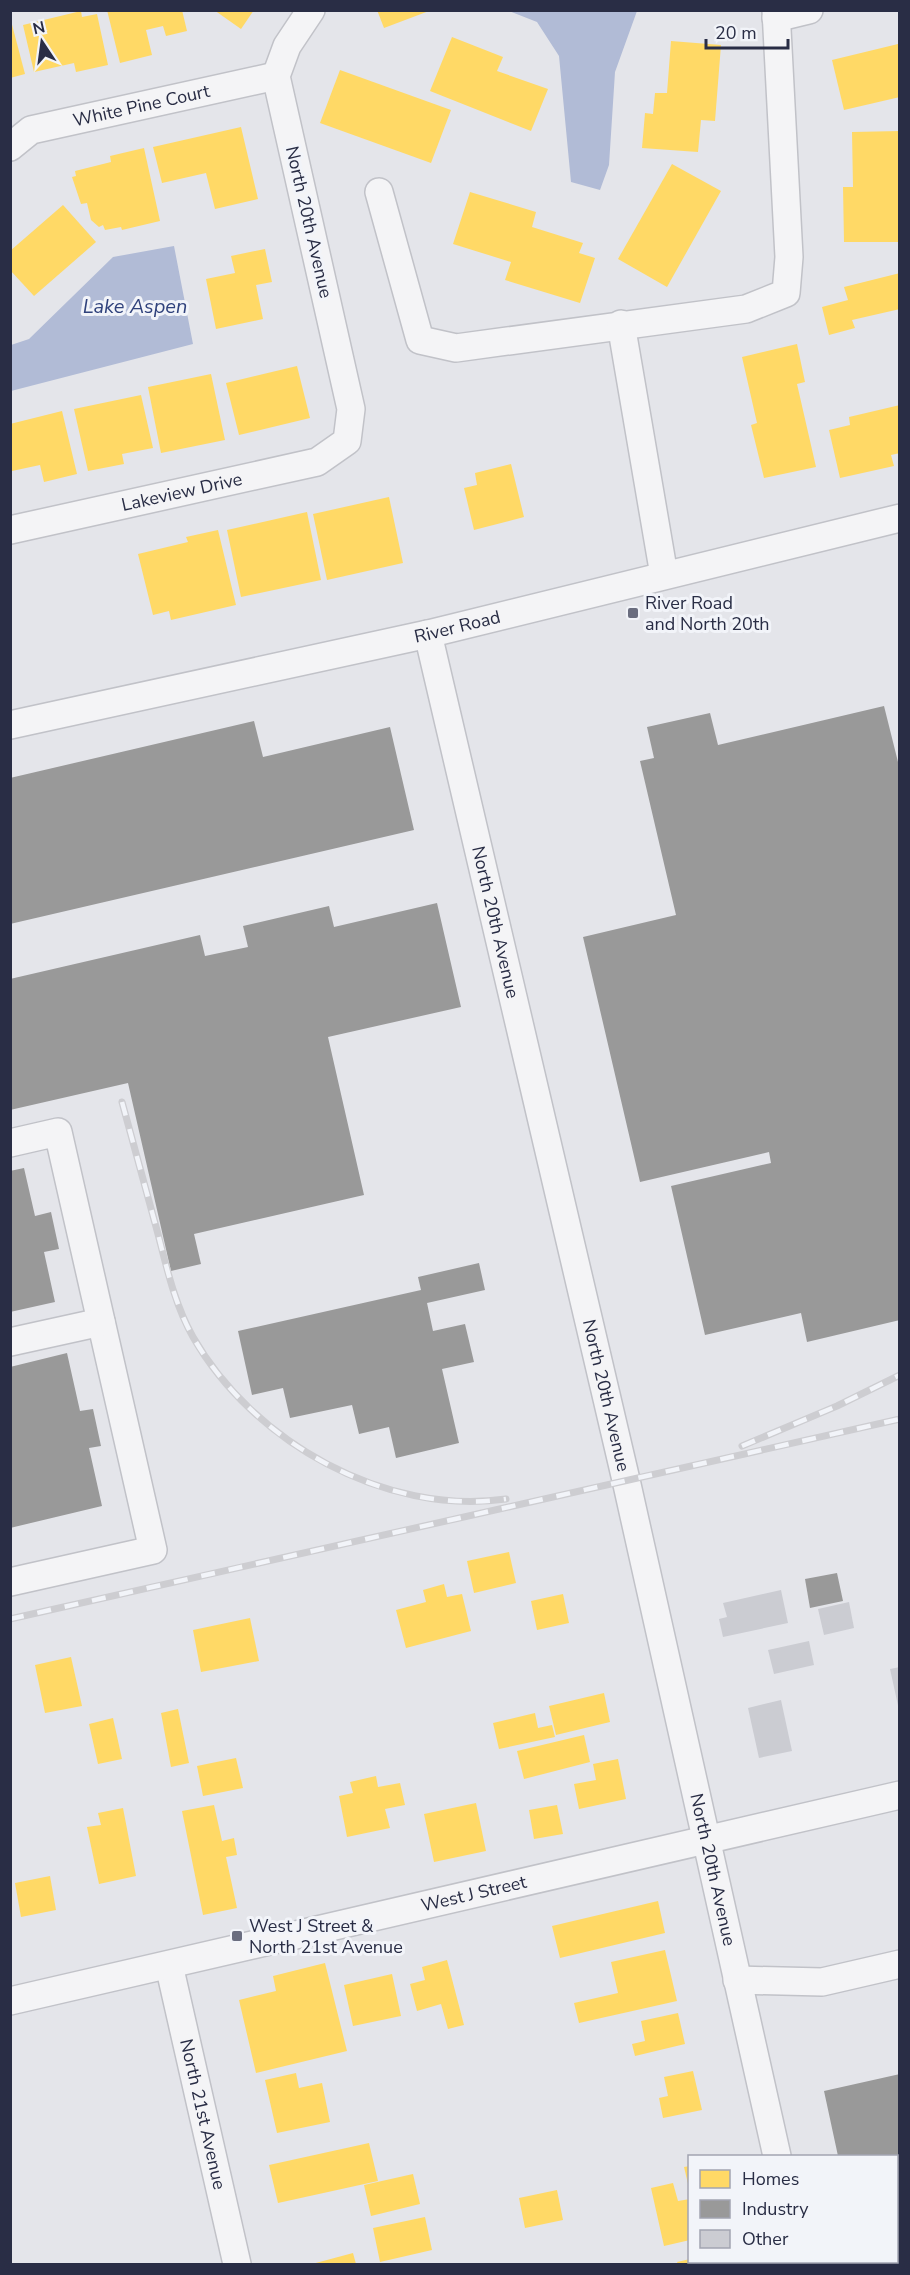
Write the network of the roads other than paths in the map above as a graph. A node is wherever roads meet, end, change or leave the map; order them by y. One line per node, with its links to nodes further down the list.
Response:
1 (311, 10): 4 (street)
2 (809, 10): 3 (street)
3 (776, 14): 7 (street)
4 (276, 76): 5 (street, White Pine Court); 8 (street, North 20th Avenue)
5 (10, 147)
6 (379, 192): 7 (street)
7 (621, 324): 11 (street)
8 (347, 441): 10 (street, Lakeview Drive)
9 (900, 519): 11 (street, River Road)
10 (10, 530)
11 (664, 575): 12 (street, River Road)
12 (428, 634): 13 (street, River Road); 19 (street, North 20th Avenue)
13 (10, 725)
14 (10, 1143): 15 (street)
15 (101, 1322): 16 (street); 17 (street)
16 (10, 1342)
17 (10, 1582)
18 (900, 1796): 19 (street, West J Street)
19 (704, 1839): 21 (street, West J Street); 22 (street, North 20th Avenue)
20 (900, 1964): 22 (street)
21 (169, 1965): 23 (street, West J Street); 25 (street, North 21st Avenue)
22 (736, 1980): 24 (street, North 20th Avenue)
23 (10, 2001)
24 (777, 2155)
25 (237, 2265)

